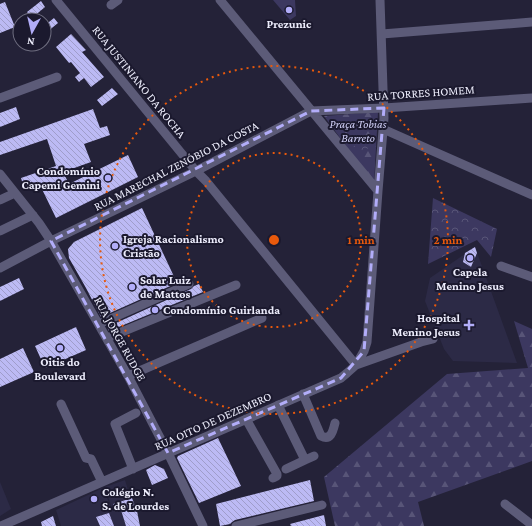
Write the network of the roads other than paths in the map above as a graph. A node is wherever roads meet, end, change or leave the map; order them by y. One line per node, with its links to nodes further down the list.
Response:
1 (56, 0): 12 (street, RUA JUSTINIANO DA ROCHA)
2 (220, 0): 10 (street)
3 (380, 0): 5 (street)
4 (532, 22): 5 (street)
5 (382, 34): 9 (street)
6 (57, 77): 7 (street)
7 (0, 98)
8 (532, 98): 9 (street, RUA TORRES HOMEM)
9 (384, 108): 10 (street, RUA TORRES HOMEM); 11 (street)
10 (311, 111): 12 (street, RUA MARECHAL ZENÓBIO DA COSTA); 14 (street)
11 (383, 129): 14 (street); 16 (street)
12 (196, 171): 20 (street, RUA MARECHAL ZENÓBIO DA COSTA); 30 (street, RUA JUSTINIANO DA ROCHA)
13 (1, 176): 15 (street, RUA JORGE RUDGE)
14 (378, 191): 30 (street)
15 (15, 193): 17 (street); 18 (street, RUA JORGE RUDGE)
16 (532, 195)
17 (0, 200)
18 (33, 215): 19 (street); 20 (street, RUA JORGE RUDGE)
19 (0, 231)
20 (51, 242): 22 (street, RUA MARECHAL ZENÓBIO DA COSTA); 27 (street, RUA JORGE RUDGE)
21 (501, 266): 23 (street)
22 (0, 268)
23 (532, 277)
24 (189, 284): 27 (street)
25 (236, 285): 28 (street)
26 (262, 318): 31 (street)
27 (99, 324): 28 (street, RUA JORGE RUDGE)
28 (107, 338): 31 (street, RUA JORGE RUDGE)
29 (433, 339): 30 (street, RUA OITO DE DEZEMBRO)
30 (356, 365): 32 (street, RUA OITO DE DEZEMBRO)
31 (128, 376): 38 (street, RUA JORGE RUDGE)
32 (303, 394): 34 (street, RUA OITO DE DEZEMBRO); 37 (street)
33 (61, 404): 44 (street)
34 (278, 405): 36 (street, RUA OITO DE DEZEMBRO); 40 (street)
35 (136, 413): 41 (street)
36 (246, 419): 38 (street, RUA OITO DE DEZEMBRO); 43 (street)
37 (335, 423)
38 (168, 453): 41 (street, RUA OITO DE DEZEMBRO); 49 (street, RUA JORGE RUDGE)
39 (314, 456): 40 (street)
40 (304, 460): 42 (street)
41 (133, 469): 44 (street, RUA OITO DE DEZEMBRO)
42 (286, 469)
43 (273, 478)
44 (102, 482): 48 (street, RUA OITO DE DEZEMBRO)
45 (505, 504): 47 (street)
46 (322, 506): 50 (street)
47 (532, 525)
48 (0, 526)
49 (203, 526)
50 (236, 526)

